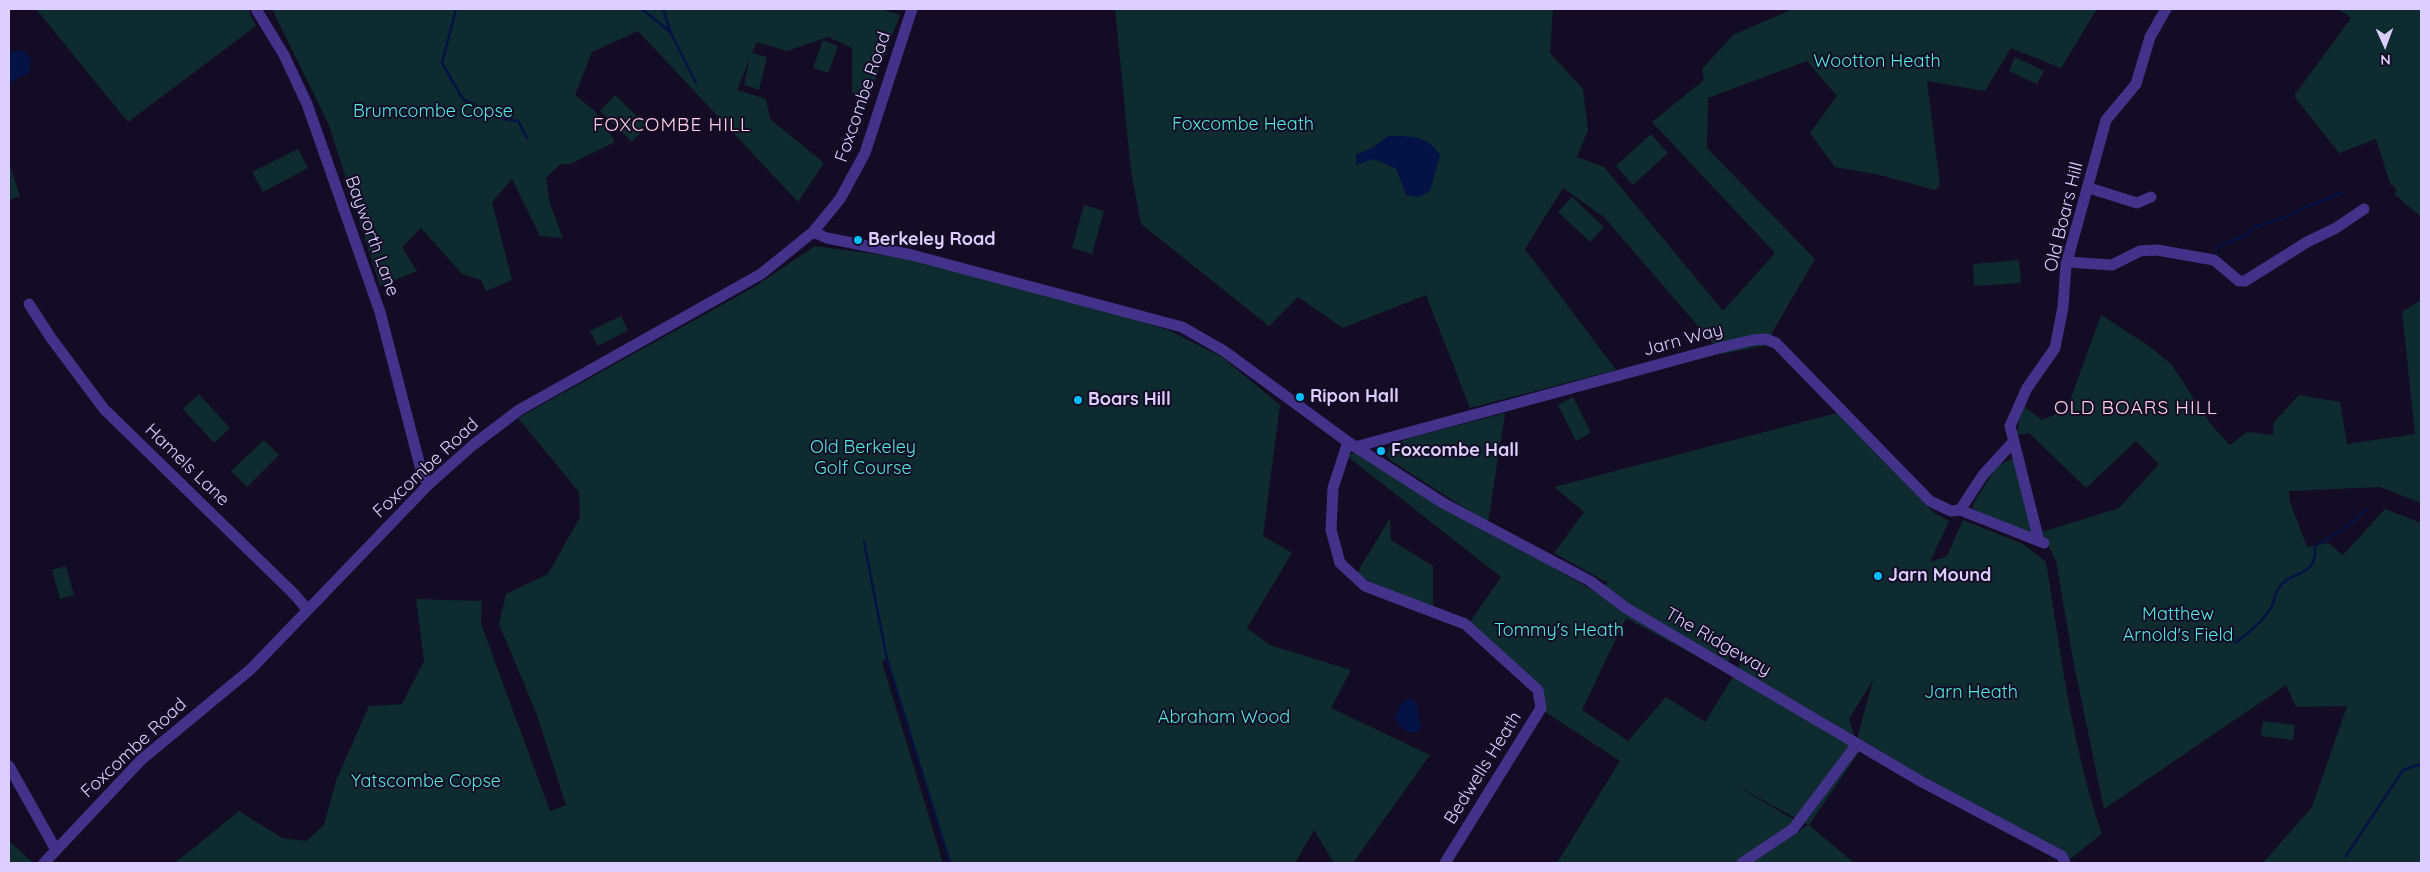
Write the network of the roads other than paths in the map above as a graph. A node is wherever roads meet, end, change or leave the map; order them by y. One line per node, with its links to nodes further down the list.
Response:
1 (256, 9): 12 (street, Bayworth Lane)
2 (912, 9): 7 (street, Foxcombe Road)
3 (2166, 9): 4 (street, Old Boars Hill)
4 (2089, 188): 5 (street); 8 (street, Old Boars Hill)
5 (2151, 197)
6 (2364, 209): 8 (street)
7 (813, 232): 11 (street); 12 (street, Foxcombe Road)
8 (2067, 262): 10 (street, Old Boars Hill)
9 (29, 304): 15 (street, Hamels Lane)
10 (2014, 441): 13 (street); 14 (street, Old Boars Hill)
11 (1351, 445): 13 (street, Jarn Way); 16 (street, The Ridgeway); 20 (street, Bedwells Heath)
12 (428, 485): 15 (street, Foxcombe Road)
13 (1960, 510): 14 (street, Jarn Way)
14 (2042, 542)
15 (308, 610): 18 (street, Foxcombe Road)
16 (1857, 744): 21 (street); 22 (street, The Ridgeway)
17 (9, 766): 18 (street)
18 (56, 850): 19 (street, Foxcombe Road)
19 (44, 863)
20 (1445, 863)
21 (1742, 863)
22 (2065, 863)

